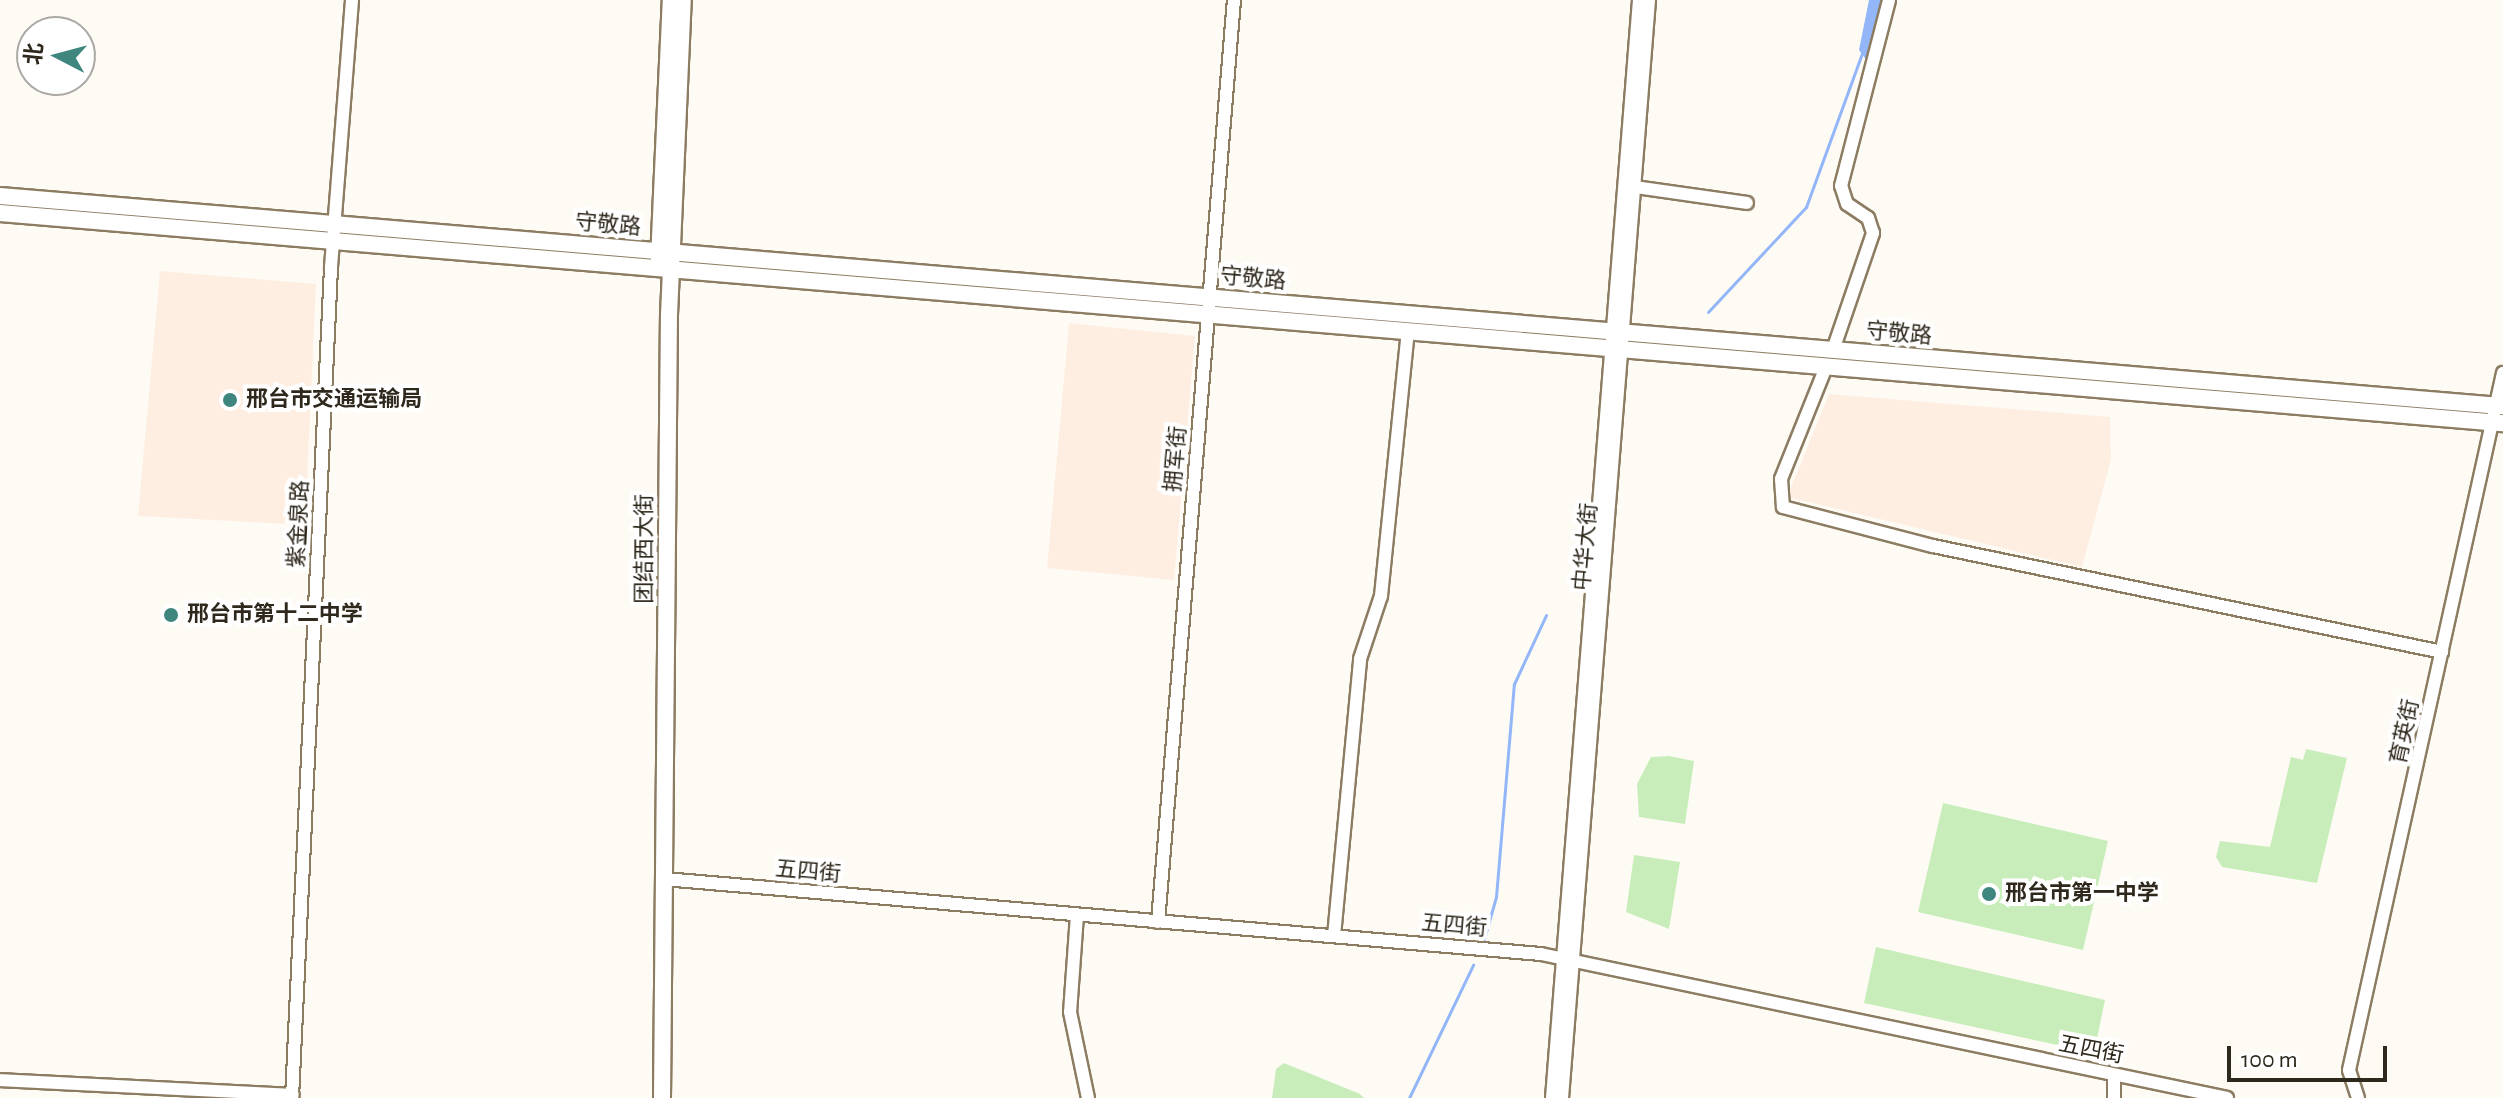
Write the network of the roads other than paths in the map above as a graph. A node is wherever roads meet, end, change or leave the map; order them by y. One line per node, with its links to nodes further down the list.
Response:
1 (352, 0): 12 (street, 紫金泉路)
2 (671, 0): 13 (main road, 团结西大街)
3 (683, 0): 13 (main road, 团结西大街)
4 (1234, 0): 14 (street, 拥军街)
5 (1639, 0): 16 (street, 中华大街)
6 (1649, 0): 8 (street, 中华大街)
7 (1889, 0): 17 (street)
8 (1635, 187): 10 (street); 16 (street, 中华大街)
9 (0, 196): 12 (main road, 守敬路)
10 (1747, 203)
11 (0, 213): 12 (main road, 守敬路)
12 (334, 233): 13 (main road, 守敬路); 29 (street, 紫金泉路)
13 (665, 261): 14 (main road, 守敬路); 22 (main road, 团结西大街); 30 (main road, 团结西大街)
14 (1208, 306): 15 (main road, 守敬路); 16 (main road, 守敬路); 24 (street, 拥军街)
15 (1408, 331): 16 (main road, 守敬路); 25 (street)
16 (1617, 340): 17 (main road, 守敬路); 18 (main road, 守敬路); 26 (street, 中华大街)
17 (1833, 350): 20 (main road, 守敬路)
18 (1826, 367): 20 (main road, 守敬路); 21 (street)
19 (2503, 373): 20 (street, 育英街)
20 (2498, 414): 21 (street, 育英街)
21 (2442, 652): 37 (street, 育英街)
22 (664, 879): 23 (street, 五四街); 31 (main road, 团结西大街)
23 (1077, 915): 24 (street, 五四街); 32 (street)
24 (1158, 922): 25 (street, 五四街)
25 (1334, 936): 26 (street, 五四街)
26 (1568, 958): 27 (street, 五四街); 33 (street, 中华大街); 34 (street, 中华大街)
27 (2114, 1075): 35 (street); 36 (street, 五四街)
28 (0, 1080): 29 (street)
29 (292, 1097)
30 (651, 1098)
31 (662, 1098)
32 (1088, 1098)
33 (1552, 1098)
34 (1562, 1098)
35 (2114, 1098)
36 (2227, 1098)
37 (2358, 1098)

